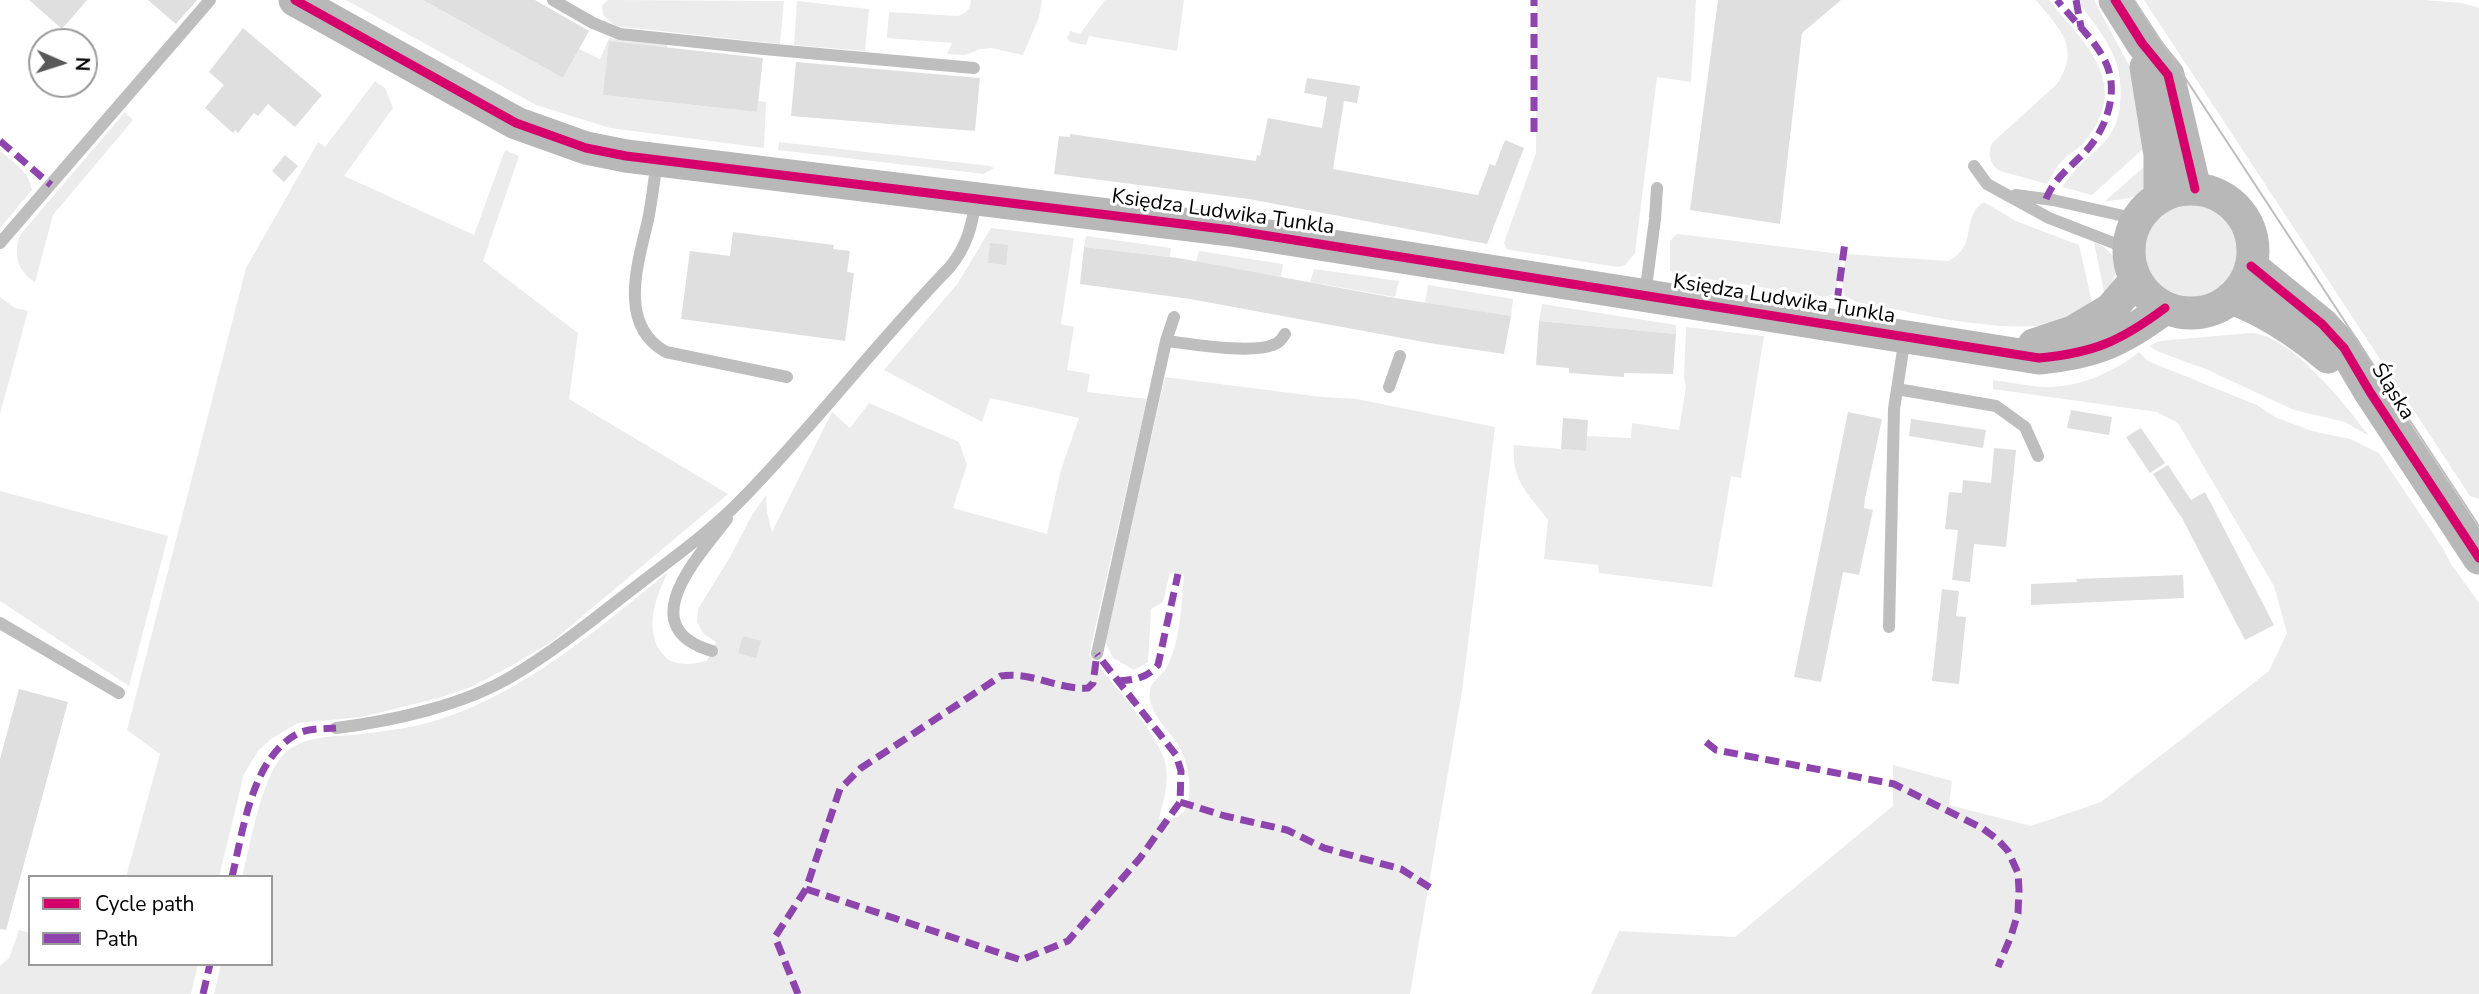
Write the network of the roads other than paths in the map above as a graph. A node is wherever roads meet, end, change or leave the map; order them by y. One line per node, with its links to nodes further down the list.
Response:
1 (210, 0): 14 (lane)
2 (295, 0): 7 (street, Księdza Ludwika Tunkla)
3 (553, 0): 6 (lane)
4 (2115, 0): 5 (street)
5 (2142, 43): 10 (street); 13 (street)
6 (974, 68)
7 (657, 161): 12 (street, Księdza Ludwika Tunkla); 25 (lane)
8 (1974, 166): 11 (lane)
9 (1657, 188): 16 (lane)
10 (2195, 188): 13 (street); 15 (street)
11 (2008, 194): 13 (lane); 13 (lane)
12 (977, 198): 16 (street, Księdza Ludwika Tunkla); 30 (lane)
13 (2141, 236): 18 (street); 23 (street, Księdza Ludwika Tunkla)
14 (0, 243)
15 (2251, 266): 17 (street); 28 (street, Śląska)
16 (1645, 295): 21 (street, Księdza Ludwika Tunkla)
17 (2231, 298): 18 (street); 28 (street, Śląska)
18 (2165, 308): 23 (street, Księdza Ludwika Tunkla)
19 (1174, 317): 22 (lane)
20 (1285, 334): 22 (lane)
21 (1906, 337): 23 (street, Księdza Ludwika Tunkla); 27 (lane)
22 (1166, 341): 35 (lane)
23 (2008, 353)
24 (1400, 356): 26 (lane)
25 (787, 377)
26 (1389, 387)
27 (1897, 388): 29 (lane); 33 (lane)
28 (2370, 392): 31 (street, Śląska)
29 (2038, 456)
30 (740, 501): 34 (lane); 37 (lane)
31 (2472, 538)
32 (0, 623): 36 (lane)
33 (1889, 627)
34 (712, 651)
35 (1097, 654)
36 (119, 693)
37 (336, 728)

